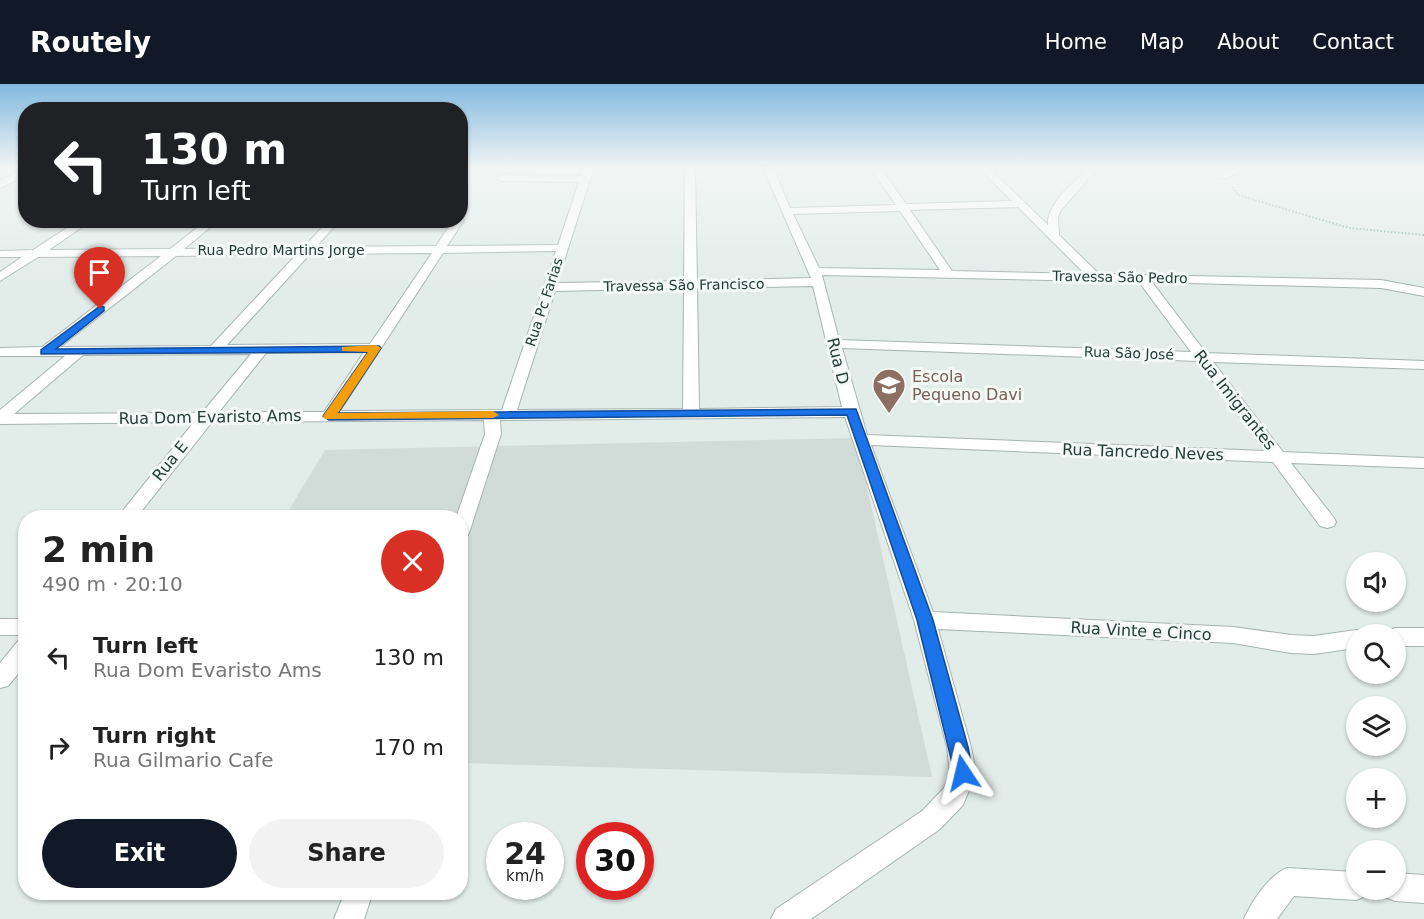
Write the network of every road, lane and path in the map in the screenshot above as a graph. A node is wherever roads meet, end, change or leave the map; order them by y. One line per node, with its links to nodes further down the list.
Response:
1 (575, 209): 15 (street, Rua Pc Farias)
2 (690, 209): 26 (street)
3 (867, 209): 8 (street)
4 (906, 209): 21 (street)
5 (1027, 209): 13 (street)
6 (1056, 209): 13 (street)
7 (1285, 209): 14 (path)
8 (786, 211): 23 (street, Rua D)
9 (75, 228): 19 (street)
10 (204, 228): 18 (street)
11 (328, 228): 17 (street)
12 (453, 228): 16 (street)
13 (1054, 234): 24 (street)
14 (1424, 235)
15 (562, 248): 16 (street, Rua Pedro Martins Jorge); 27 (street, Rua Pc Farias)
16 (439, 249): 17 (street, Rua Pedro Martins Jorge); 30 (street)
17 (307, 250): 18 (street, Rua Pedro Martins Jorge); 31 (street)
18 (174, 251): 19 (street, Rua Pedro Martins Jorge); 34 (street)
19 (36, 253): 20 (street, Rua Pedro Martins Jorge); 22 (street)
20 (0, 254)
21 (948, 273): 23 (street, Travessa São Pedro); 24 (street, Travessa São Pedro)
22 (0, 277)
23 (816, 277): 26 (street, Travessa São Francisco); 29 (street, Rua D)
24 (1095, 277): 25 (street, Travessa São Pedro)
25 (1142, 278): 28 (street, Travessa São Pedro); 36 (street, Rua Imigrantes)
26 (690, 285): 27 (street, Travessa São Francisco); 39 (street)
27 (549, 287): 40 (street, Rua Pc Farias)
28 (1424, 292)
29 (834, 344): 36 (street, Rua São José); 38 (street, Rua D)
30 (376, 348): 32 (street); 41 (street)
31 (215, 350): 32 (street); 35 (street)
32 (261, 350): 42 (street, Rua E)
33 (0, 352): 34 (street)
34 (45, 352): 35 (street)
35 (78, 352): 43 (street)
36 (1201, 356): 37 (street, Rua São José); 45 (street, Rua Imigrantes)
37 (1424, 365)
38 (851, 412): 39 (street, Rua Dom Evaristo Ams); 44 (street, Rua D)
39 (691, 413): 40 (street, Rua Dom Evaristo Ams)
40 (500, 415): 41 (street, Rua Dom Evaristo Ams); 48 (street, Rua Pc Farias)
41 (329, 416): 42 (street, Rua Dom Evaristo Ams)
42 (205, 417): 43 (street, Rua Dom Evaristo Ams); 47 (street, Rua E)
43 (0, 419)
44 (862, 440): 45 (street, Rua Tancredo Neves); 50 (street, Rua D)
45 (1279, 457): 46 (street, Rua Tancredo Neves); 49 (street, Rua Imigrantes)
46 (1424, 463)
47 (132, 510)
48 (467, 510)
49 (1327, 522)
50 (925, 620): 53 (street, Rua Vinte e Cinco); 61 (street, Rua D)
51 (0, 627): 52 (street)
52 (18, 627)
53 (1346, 640)
54 (18, 657): 55 (street)
55 (0, 679)
56 (1346, 885): 62 (street)
57 (1406, 888): 58 (street)
58 (1424, 889)
59 (356, 900): 60 (street)
60 (349, 919)
61 (786, 919)
62 (1259, 919)

